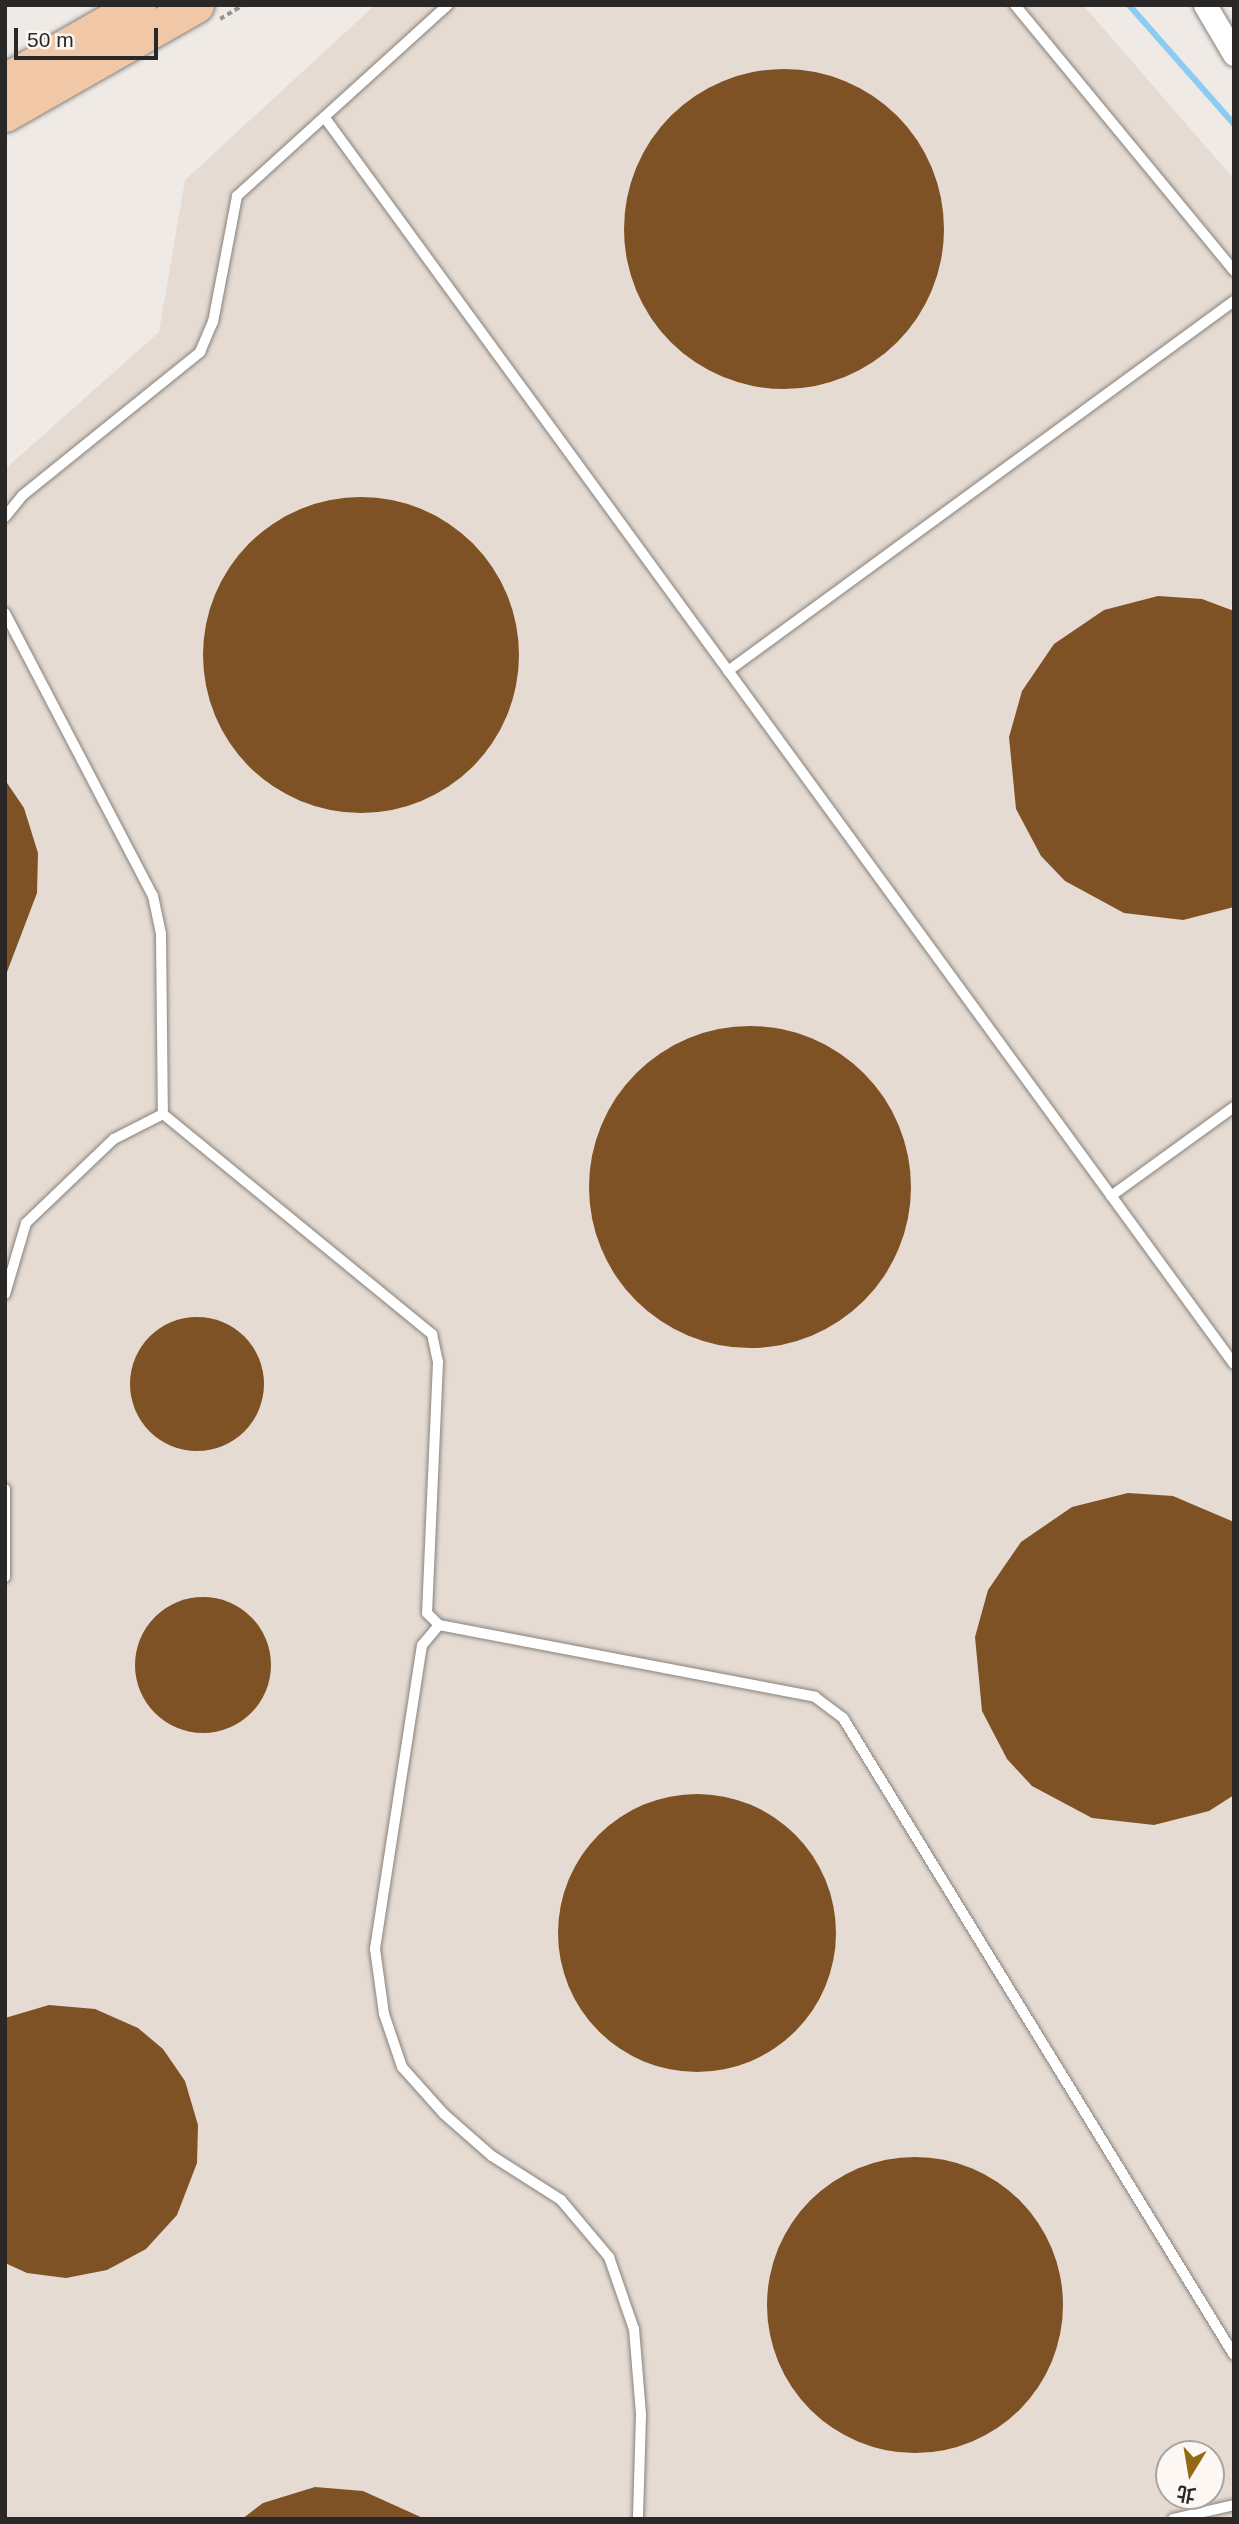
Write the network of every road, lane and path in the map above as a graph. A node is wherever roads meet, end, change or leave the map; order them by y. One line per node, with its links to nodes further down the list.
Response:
1 (138, 5): 7 (main road)
2 (196, 5): 8 (main road)
3 (448, 5): 9 (lane)
4 (1015, 5): 10 (lane)
5 (1205, 5): 6 (street)
6 (1234, 54)
7 (5, 81)
8 (5, 114)
9 (325, 118): 12 (lane); 14 (lane)
10 (1234, 271)
11 (1234, 301): 14 (lane)
12 (5, 517)
13 (5, 613): 16 (lane)
14 (728, 671): 17 (lane)
15 (1234, 1107): 17 (lane)
16 (163, 1114): 18 (lane); 22 (lane)
17 (1111, 1196): 19 (lane)
18 (5, 1294)
19 (1234, 1364)
20 (5, 1489): 21 (lane)
21 (5, 1577)
22 (439, 1625): 23 (lane); 25 (lane)
23 (1234, 2355)
24 (1234, 2505): 26 (lane)
25 (638, 2519)
26 (1173, 2519)

